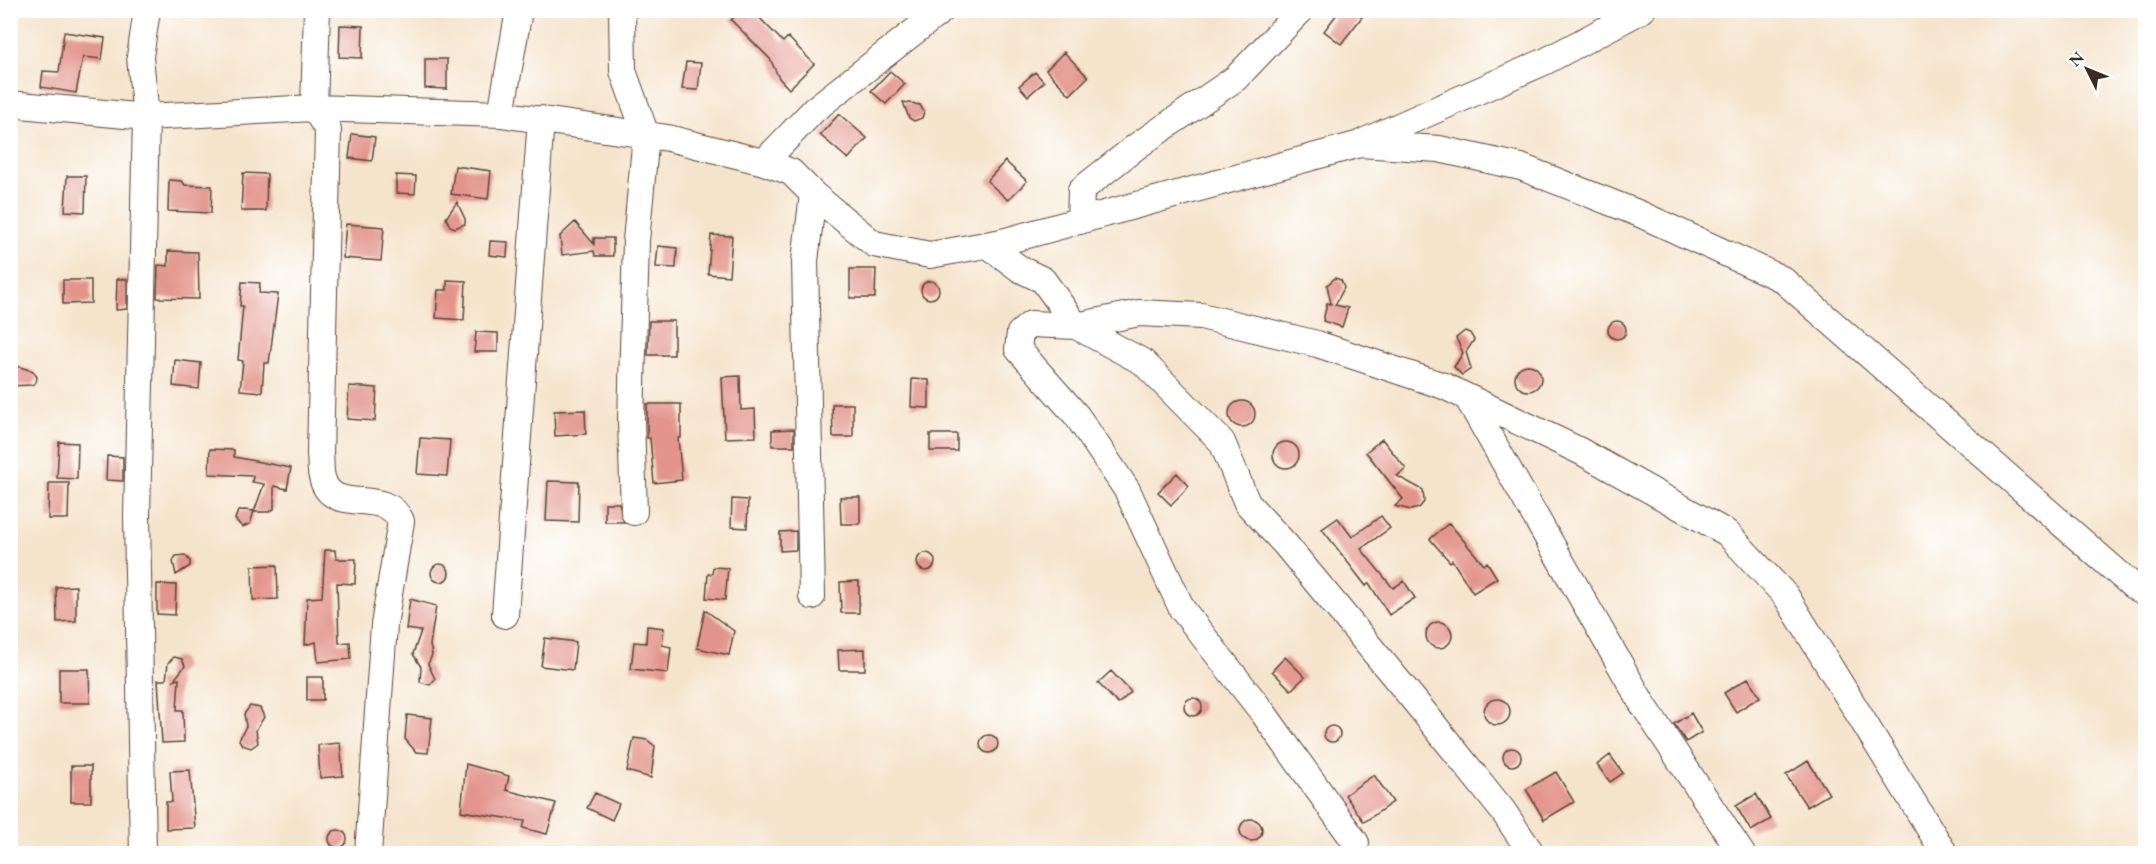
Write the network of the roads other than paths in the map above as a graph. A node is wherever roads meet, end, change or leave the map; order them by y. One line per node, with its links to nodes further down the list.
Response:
1 (147, 10): 11 (street)
2 (317, 10): 9 (street)
3 (519, 10): 10 (street)
4 (942, 10): 15 (street)
5 (1301, 10): 17 (street)
6 (1642, 10): 14 (street)
7 (625, 12): 13 (street)
8 (10, 104): 11 (street)
9 (314, 108): 10 (street); 11 (street); 27 (street)
10 (501, 114): 12 (street)
11 (146, 117): 26 (street)
12 (541, 119): 13 (street); 24 (street)
13 (646, 135): 15 (street); 21 (street)
14 (1360, 144): 17 (street); 22 (street)
15 (764, 162): 16 (street)
16 (813, 194): 18 (street); 23 (street)
17 (1080, 221): 18 (street)
18 (988, 245): 19 (street)
19 (1076, 326): 20 (street); 25 (street); 28 (street)
20 (1467, 397): 29 (street); 30 (street)
21 (634, 512)
22 (2145, 593)
23 (812, 596)
24 (505, 615)
25 (1359, 850)
26 (143, 854)
27 (368, 854)
28 (1532, 854)
29 (1742, 854)
30 (1945, 854)

